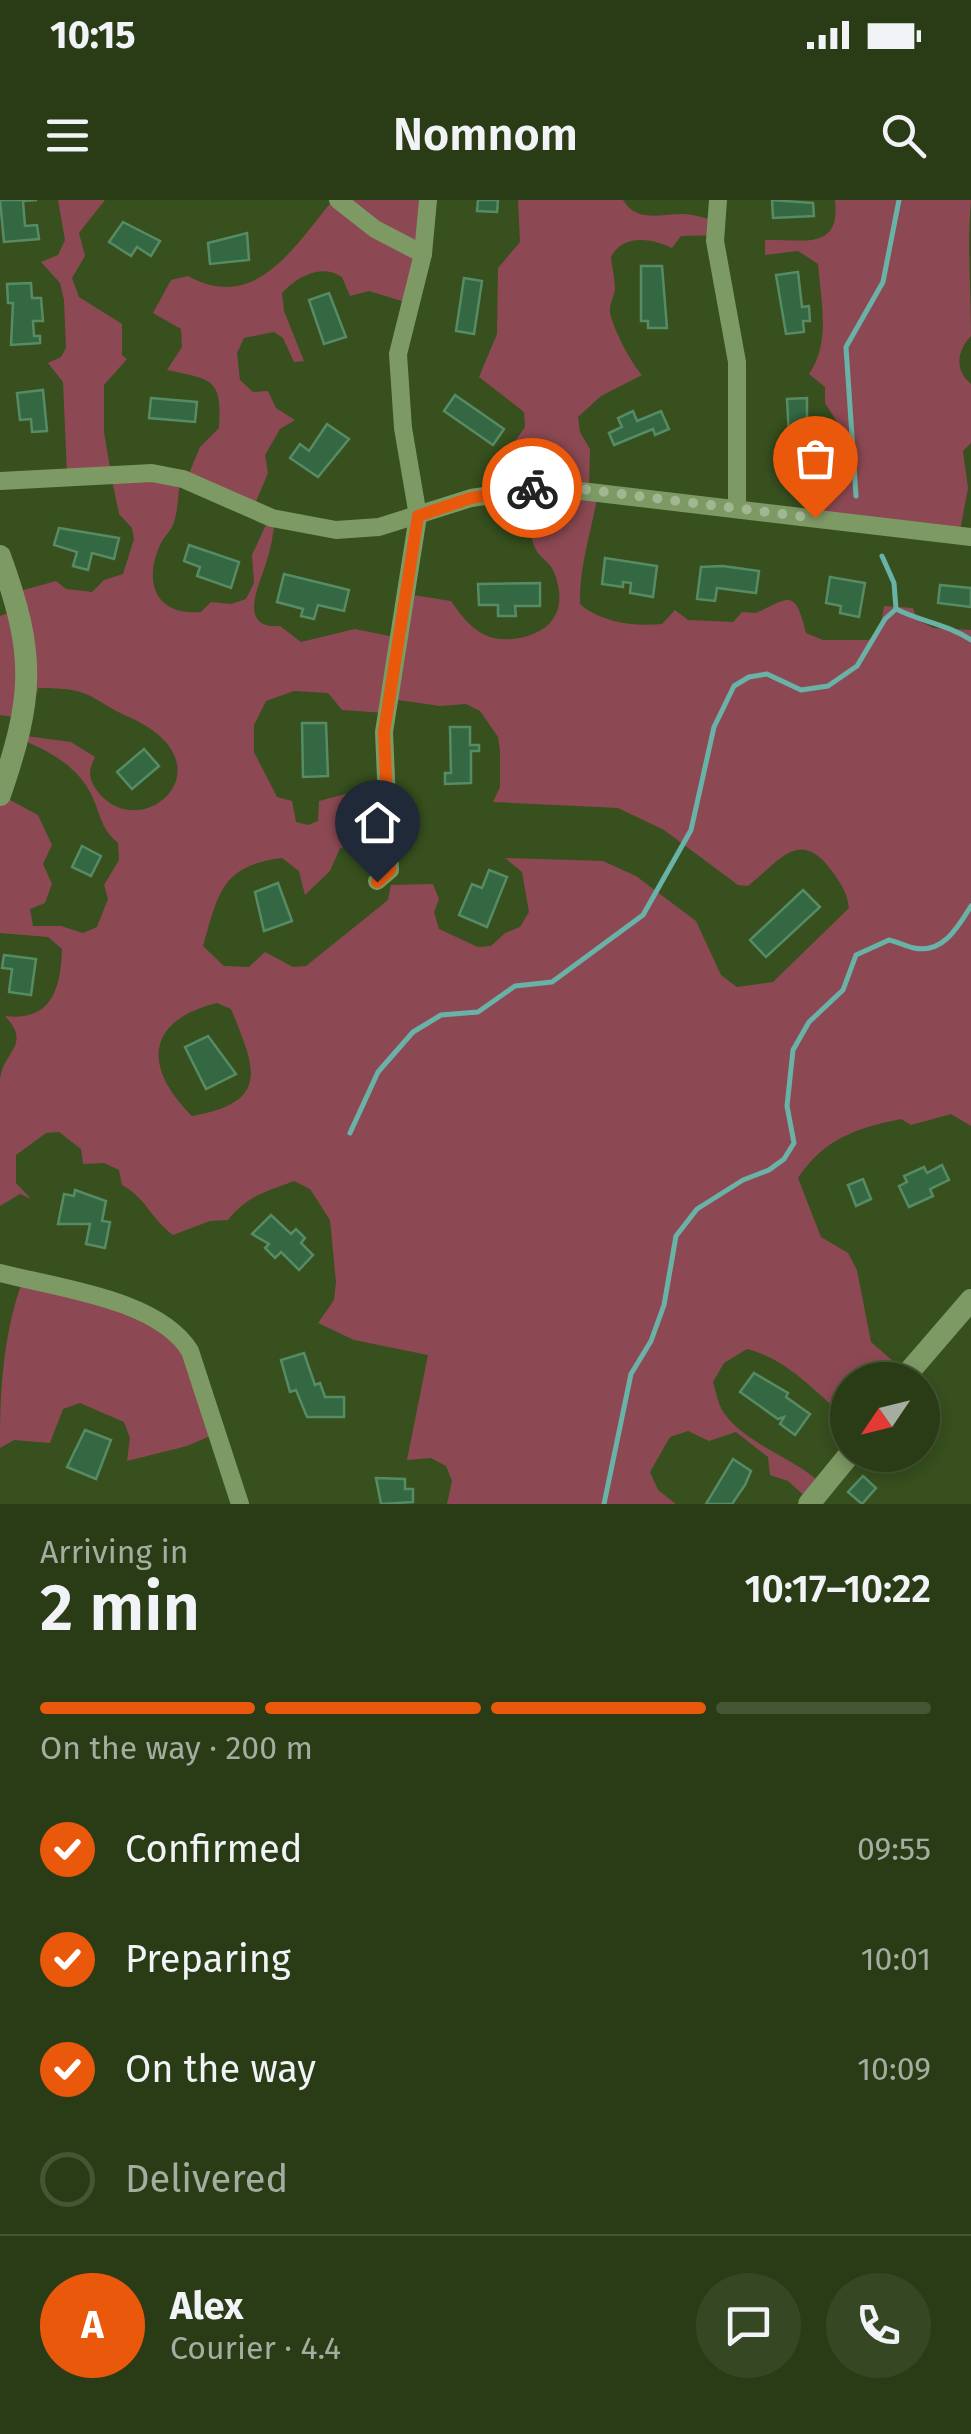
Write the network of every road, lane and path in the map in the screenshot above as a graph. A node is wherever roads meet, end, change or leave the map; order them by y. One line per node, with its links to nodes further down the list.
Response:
1 (338, 200): 4 (street)
2 (428, 200): 4 (street)
3 (718, 200): 6 (street)
4 (423, 254): 7 (street)
5 (0, 482): 7 (street)
6 (737, 508): 7 (street); 8 (street)
7 (418, 516): 11 (street)
8 (971, 537)
9 (0, 556): 10 (street)
10 (0, 795)
11 (377, 882)
12 (0, 1273): 16 (street)
13 (971, 1300): 14 (street)
14 (918, 1362)
15 (835, 1472): 17 (street)
16 (240, 1504)
17 (809, 1504)

